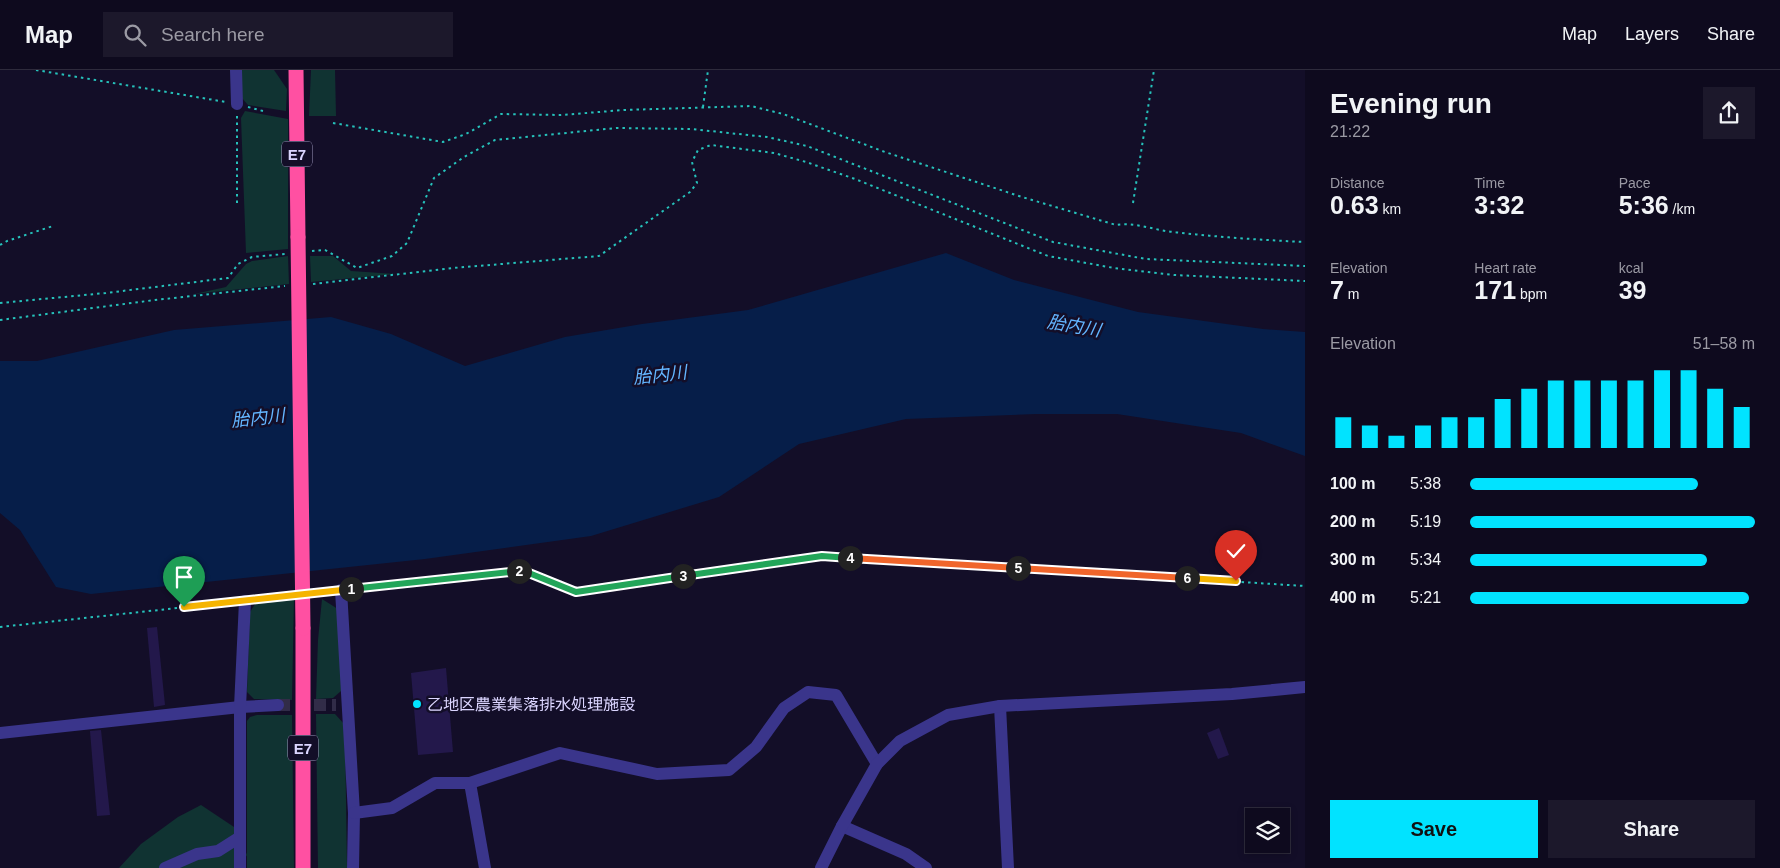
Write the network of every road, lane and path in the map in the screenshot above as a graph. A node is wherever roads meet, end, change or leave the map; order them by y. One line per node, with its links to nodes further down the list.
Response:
1 (36, 70): 6 (path)
2 (236, 70): 6 (street)
3 (296, 70): 41 (highway, E7, bridge)
4 (708, 70): 7 (path)
5 (1154, 70): 11 (path)
6 (238, 104): 8 (path); 10 (path)
7 (703, 107): 9 (path); 13 (path)
8 (263, 111)
9 (333, 123)
10 (237, 203)
11 (1133, 203)
12 (53, 226): 14 (path)
13 (1305, 242)
14 (0, 245)
15 (307, 252): 17 (path)
16 (289, 253): 21 (path)
17 (1305, 266)
18 (1305, 281): 19 (path)
19 (307, 284)
20 (288, 286): 22 (path)
21 (0, 303)
22 (0, 320)
23 (1305, 586): 24 (path)
24 (341, 590): 25 (path); 36 (street)
25 (312, 593)
26 (293, 596): 27 (path)
27 (245, 601): 28 (path); 32 (street)
28 (0, 626)
29 (1305, 687): 31 (street)
30 (278, 705): 32 (street)
31 (1000, 706): 34 (street); 46 (street)
32 (240, 707): 33 (street); 38 (street)
33 (0, 733)
34 (876, 764): 35 (street); 37 (street)
35 (470, 783): 36 (street); 43 (street)
36 (354, 813): 42 (street)
37 (842, 826): 44 (street); 45 (street)
38 (240, 837): 39 (street); 40 (street)
39 (165, 868)
40 (240, 868)
41 (303, 868)
42 (353, 868)
43 (485, 868)
44 (821, 868)
45 (926, 868)
46 (1008, 868)

